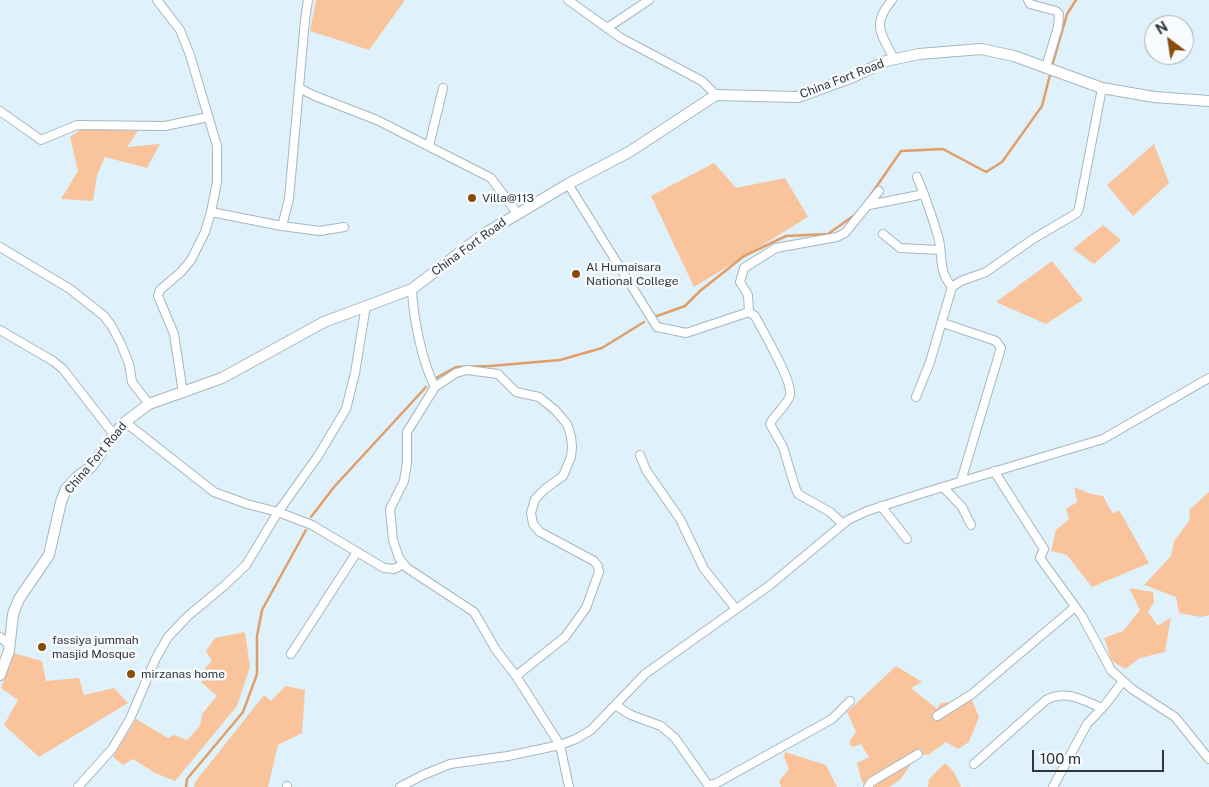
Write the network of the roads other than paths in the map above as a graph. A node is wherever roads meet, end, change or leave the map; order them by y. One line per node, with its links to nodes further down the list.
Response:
1 (157, 0): 16 (street)
2 (308, 0): 10 (street)
3 (568, 0): 7 (street)
4 (649, 0): 7 (street)
5 (892, 0): 8 (street)
6 (1028, 0): 9 (street)
7 (606, 28): 13 (street)
8 (894, 59): 9 (street, China Fort Road); 13 (street, China Fort Road)
9 (1046, 68): 12 (street, China Fort Road)
10 (299, 88): 17 (street); 25 (street)
11 (443, 88): 17 (street)
12 (1102, 88): 14 (street, China Fort Road); 30 (street)
13 (716, 96): 19 (street, China Fort Road)
14 (1209, 101)
15 (0, 111): 16 (street)
16 (208, 118): 23 (street)
17 (429, 146): 24 (street)
18 (917, 177): 21 (street)
19 (568, 184): 24 (street, China Fort Road); 33 (street)
20 (879, 191): 22 (street)
21 (924, 194): 22 (street); 29 (street)
22 (869, 205): 33 (street)
23 (211, 212): 25 (street); 38 (street)
24 (517, 213): 31 (street, China Fort Road)
25 (282, 226): 26 (street)
26 (344, 227)
27 (883, 234): 29 (street)
28 (0, 246): 40 (street)
29 (940, 250): 30 (street)
30 (952, 288): 34 (street)
31 (412, 289): 32 (street, China Fort Road); 37 (street)
32 (366, 305): 38 (street, China Fort Road); 48 (street)
33 (749, 312): 49 (street)
34 (943, 323): 39 (street); 45 (street)
35 (0, 330): 42 (street)
36 (1209, 378): 44 (street)
37 (435, 387): 53 (street); 60 (street)
38 (182, 393): 40 (street, China Fort Road)
39 (916, 397)
40 (149, 404): 41 (street, China Fort Road)
41 (126, 422): 42 (street, China Fort Road); 48 (street)
42 (115, 433): 57 (street, China Fort Road)
43 (640, 455): 55 (street)
44 (994, 471): 45 (street); 54 (street)
45 (961, 481): 46 (street)
46 (943, 487): 47 (street); 50 (street)
47 (881, 506): 49 (street); 51 (street)
48 (278, 512): 52 (street); 71 (street)
49 (843, 524): 55 (street)
50 (970, 524)
51 (907, 539)
52 (357, 552): 53 (street); 58 (street)
53 (404, 564): 60 (street)
54 (1075, 607): 61 (street); 65 (street)
55 (736, 609): 63 (street)
56 (0, 637): 57 (street)
57 (9, 645): 59 (street, China Fort Road)
58 (291, 654)
59 (0, 675)
60 (516, 676): 66 (street)
61 (1123, 681): 64 (street); 68 (street)
62 (850, 701): 70 (street)
63 (615, 705): 66 (street); 70 (street)
64 (1102, 708): 69 (street); 75 (street)
65 (937, 716)
66 (560, 745): 72 (street); 73 (street)
67 (918, 754): 74 (street)
68 (1209, 759)
69 (974, 764)
70 (706, 786)
71 (78, 787)
72 (400, 787)
73 (569, 787)
74 (868, 787)
75 (1053, 787)

